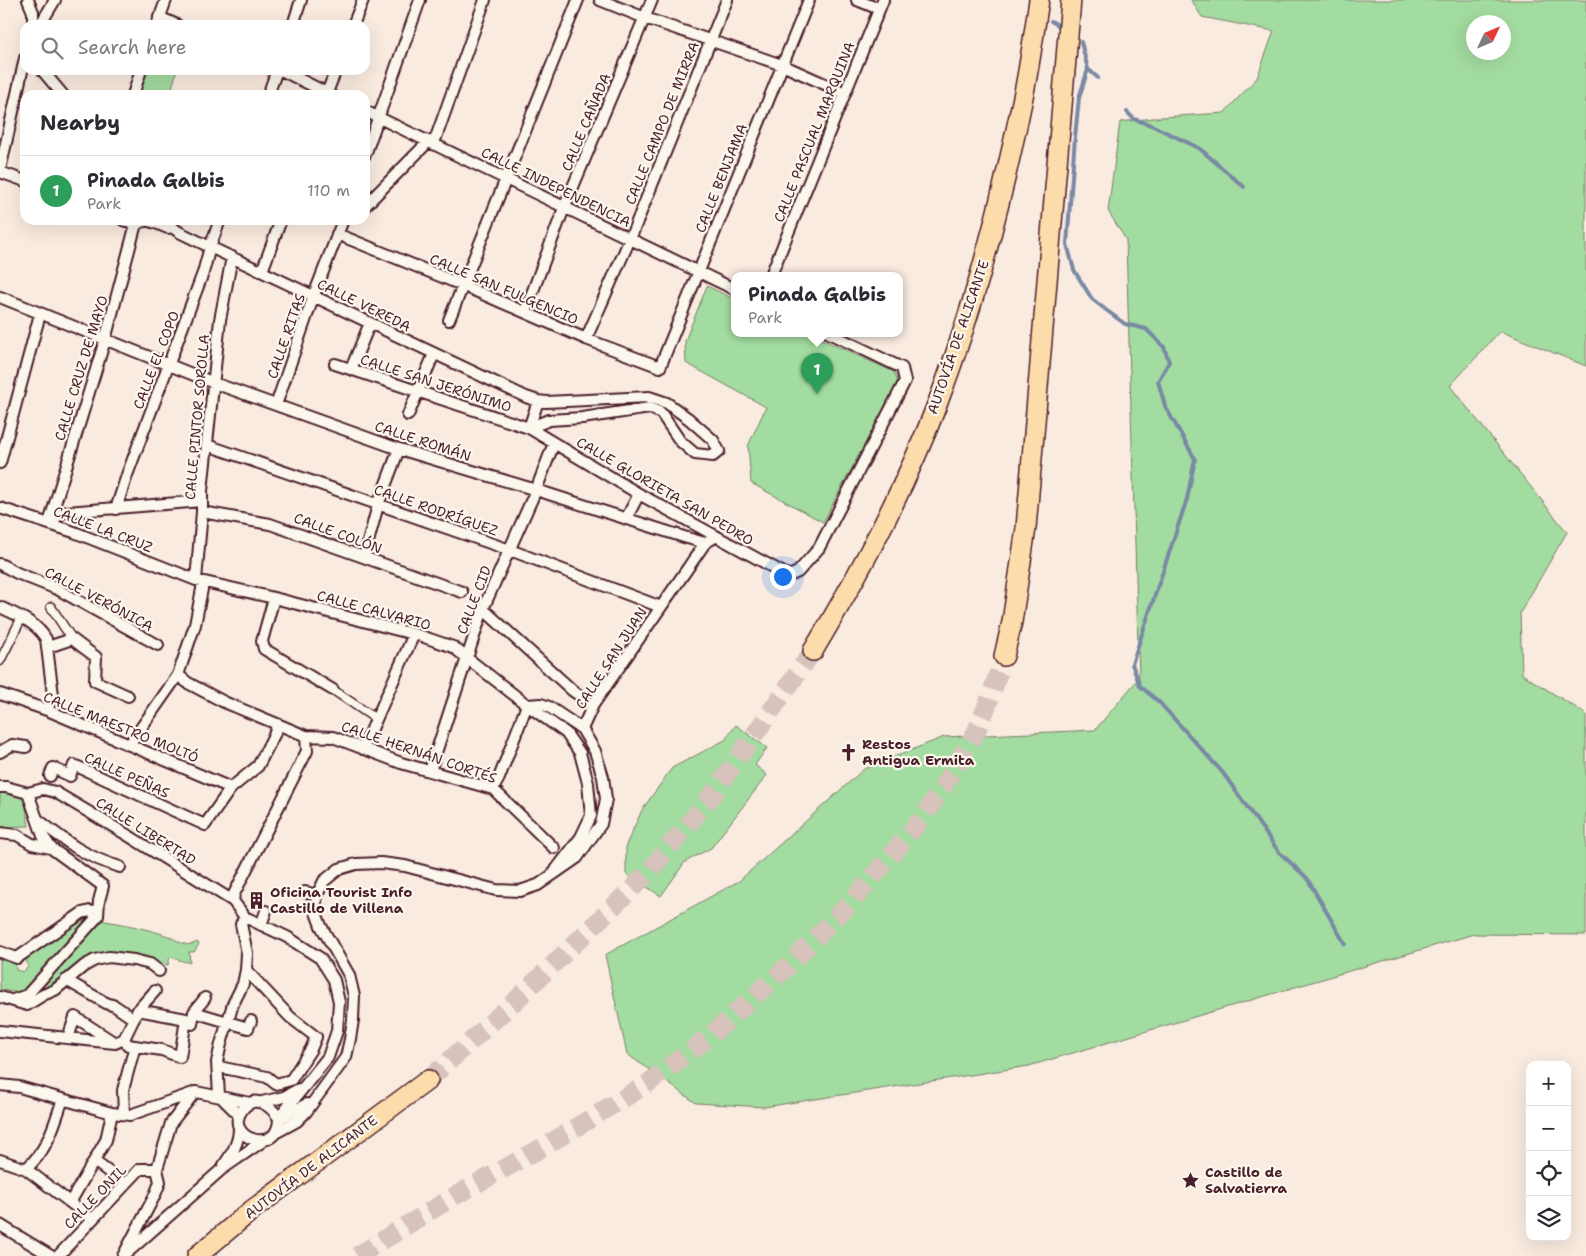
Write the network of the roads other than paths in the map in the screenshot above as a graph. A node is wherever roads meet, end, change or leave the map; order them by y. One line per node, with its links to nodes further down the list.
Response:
1 (28, 0): 18 (street)
2 (55, 0): 19 (street)
3 (166, 0): 20 (street)
4 (301, 0): 21 (street)
5 (363, 0): 22 (street)
6 (420, 0): 38 (street)
7 (485, 0): 40 (street)
8 (578, 0): 42 (street)
9 (600, 0): 17 (street)
10 (652, 0): 17 (street, CALLE CAÑADA)
11 (727, 0): 23 (street, CALLE CAMPO DE MIRRA)
12 (809, 0): 24 (street, CALLE BENJAMA)
13 (857, 0): 16 (street)
14 (1039, 0): 111 (highway, AUTOVÍA DE ALICANTE)
15 (1071, 0): 112 (highway)
16 (881, 3): 36 (street, CALLE PASCUAL MARQUINA)
17 (645, 18): 23 (street); 45 (street, CALLE CAÑADA)
18 (33, 20)
19 (43, 20)
20 (158, 20)
21 (295, 20)
22 (355, 20)
23 (711, 40): 24 (street); 53 (street, CALLE CAMPO DE MIRRA)
24 (782, 66): 36 (street); 57 (street, CALLE BENJAMA)
25 (21, 75): 41 (street)
26 (46, 75): 31 (street)
27 (140, 75): 32 (street)
28 (275, 75): 33 (street)
29 (291, 75): 34 (street)
30 (334, 75): 35 (street)
31 (59, 90)
32 (135, 90)
33 (270, 90)
34 (320, 90)
35 (329, 90)
36 (845, 93): 58 (street, CALLE PASCUAL MARQUINA)
37 (370, 113): 38 (street, CALLE INDEPENDENCIA)
38 (378, 117): 39 (street); 40 (street, CALLE INDEPENDENCIA)
39 (370, 140)
40 (431, 142): 42 (street, CALLE INDEPENDENCIA); 44 (street)
41 (0, 171): 43 (street)
42 (506, 177): 45 (street, CALLE INDEPENDENCIA); 59 (street)
43 (20, 179)
44 (370, 201)
45 (564, 208): 53 (street, CALLE INDEPENDENCIA); 63 (street, CALLE CAÑADA)
46 (136, 225): 69 (street, CALLE CRUZ DE MAYO)
47 (159, 225): 52 (street, CALLE VEREDA)
48 (169, 225): 52 (street, CALLE VEREDA)
49 (218, 225): 54 (street, CALLE EL COPO)
50 (279, 225): 56 (street)
51 (343, 225): 59 (street, CALLE SAN FULGENCIO); 61 (street, CALLE RITAS)
52 (179, 232): 54 (street, CALLE VEREDA)
53 (630, 239): 57 (street, CALLE INDEPENDENCIA); 68 (street, CALLE CAMPO DE MIRRA)
54 (210, 247): 55 (street, CALLE VEREDA); 71 (street, CALLE EL COPO)
55 (232, 257): 56 (street, CALLE VEREDA); 75 (street, CALLE PINTOR SOROLLA)
56 (262, 272): 61 (street, CALLE VEREDA)
57 (698, 272): 60 (street, CALLE INDEPENDENCIA); 73 (street, CALLE BENJAMA)
58 (773, 272)
59 (462, 285): 63 (street, CALLE SAN FULGENCIO); 65 (street)
60 (731, 288)
61 (314, 296): 66 (street, CALLE VEREDA); 79 (street, CALLE RITAS)
62 (0, 297): 64 (street, CALLE ROMÁN)
63 (525, 312): 68 (street, CALLE SAN FULGENCIO)
64 (40, 314): 69 (street, CALLE ROMÁN); 85 (street)
65 (448, 320)
66 (370, 323): 70 (street, CALLE VEREDA); 74 (street)
67 (838, 337): 94 (street, CALLE GLORIETA SAN PEDRO)
68 (586, 339): 73 (street, CALLE SAN FULGENCIO)
69 (105, 340): 71 (street, CALLE ROMÁN); 93 (street, CALLE CRUZ DE MAYO)
70 (434, 354): 76 (street); 77 (street, CALLE VEREDA)
71 (169, 364): 75 (street, CALLE ROMÁN); 91 (street, CALLE EL COPO)
72 (335, 364): 74 (street, CALLE SAN JERÓNIMO)
73 (660, 367)
74 (351, 370): 76 (street, CALLE SAN JERÓNIMO)
75 (214, 383): 79 (street, CALLE ROMÁN); 83 (street, CALLE PINTOR SOROLLA)
76 (418, 391): 80 (street); 81 (street, CALLE SAN JERÓNIMO)
77 (538, 402): 78 (street); 81 (street)
78 (649, 403): 78 (street); 81 (street)
79 (276, 405): 84 (street, CALLE ROMÁN)
80 (408, 415)
81 (530, 428): 82 (street, CALLE GLORIETA SAN PEDRO)
82 (554, 444): 86 (street, CALLE CID); 87 (street, CALLE GLORIETA SAN PEDRO)
83 (207, 445): 88 (street, CALLE RODRÍGUEZ); 89 (street, CALLE PINTOR SOROLLA)
84 (399, 449): 86 (street, CALLE ROMÁN); 88 (street)
85 (0, 464)
86 (536, 490): 92 (street, CALLE ROMÁN); 96 (street, CALLE CID)
87 (639, 494): 92 (street); 94 (street, CALLE GLORIETA SAN PEDRO)
88 (378, 504): 96 (street, CALLE RODRÍGUEZ); 97 (street)
89 (202, 507): 91 (street, CALLE COLÓN); 97 (street, CALLE COLÓN); 99 (street, CALLE PINTOR SOROLLA)
90 (0, 508): 93 (street, CALLE LA CRUZ)
91 (116, 509): 93 (street, CALLE COLÓN)
92 (626, 519): 95 (street, CALLE ROMÁN)
93 (48, 523): 99 (street, CALLE LA CRUZ)
94 (715, 537): 95 (street)
95 (705, 543): 102 (street, CALLE SAN JUAN)
96 (510, 550): 102 (street, CALLE RODRÍGUEZ); 105 (street, CALLE CID)
97 (364, 557): 100 (street, CALLE COLÓN)
98 (0, 564): 109 (street, CALLE VERÓNICA)
99 (199, 581): 101 (street, CALLE CALVARIO); 115 (street, CALLE PINTOR SOROLLA)
100 (462, 592)
101 (274, 598): 107 (street, CALLE CALVARIO); 116 (street)
102 (658, 605): 120 (street, CALLE SAN JUAN)
103 (0, 607): 106 (street)
104 (52, 607): 108 (street)
105 (483, 609): 113 (street, CALLE CID); 120 (street)
106 (22, 617): 110 (street); 114 (street)
107 (414, 634): 113 (street, CALLE CALVARIO); 122 (street)
108 (72, 639): 110 (street); 118 (street)
109 (158, 645)
110 (48, 647): 121 (street)
111 (813, 651)
112 (1004, 656)
113 (467, 658): 119 (street, CALLE CALVARIO); 130 (street, CALLE CID)
114 (0, 661)
115 (178, 675): 123 (street, CALLE HERNÁN CORTÉS); 126 (street, CALLE PINTOR SOROLLA)
116 (333, 690): 122 (street)
117 (0, 694): 121 (street, CALLE MAESTRO MOLTÓ)
118 (128, 696)
119 (527, 705): 124 (street); 134 (street); 141 (street, CALLE CALVARIO)
120 (593, 705): 124 (street, CALLE SAN JUAN)
121 (47, 710): 126 (street, CALLE MAESTRO MOLTÓ)
122 (376, 719): 128 (street)
123 (277, 725): 125 (street, CALLE HERNÁN CORTÉS); 133 (street)
124 (582, 729): 141 (street, CALLE SAN JUAN)
125 (306, 736): 128 (street, CALLE HERNÁN CORTÉS); 144 (street)
126 (129, 745): 133 (street, CALLE MAESTRO MOLTÓ)
127 (26, 747): 129 (street)
128 (363, 749): 130 (street, CALLE HERNÁN CORTÉS)
129 (0, 752)
130 (430, 771): 134 (street, CALLE HERNÁN CORTÉS)
131 (50, 776): 133 (street, CALLE PEÑAS)
132 (3, 787): 135 (street)
133 (231, 788)
134 (493, 789): 139 (street, CALLE HERNÁN CORTÉS)
135 (28, 794): 136 (street); 144 (street, CALLE LIBERTAD)
136 (37, 818): 138 (street); 140 (street)
137 (0, 833): 138 (street)
138 (52, 848): 146 (street)
139 (554, 848)
140 (120, 867)
141 (550, 876): 143 (street, CALLE SAN JUAN)
142 (305, 892): 143 (street)
143 (316, 895): 172 (street)
144 (234, 898): 147 (street)
145 (266, 910): 148 (street)
146 (98, 916): 149 (street); 156 (street)
147 (245, 917): 148 (street); 150 (street)
148 (261, 924): 169 (street)
149 (0, 952)
150 (246, 970): 161 (street); 166 (street)
151 (159, 971): 152 (street)
152 (66, 980): 156 (street); 158 (street)
153 (155, 991): 158 (street)
154 (0, 997): 156 (street)
155 (205, 998): 157 (street)
156 (13, 1000)
157 (194, 1012): 159 (street); 161 (street)
158 (136, 1014): 159 (street); 164 (street)
159 (186, 1019): 165 (street)
160 (251, 1021): 161 (street)
161 (226, 1022): 166 (street)
162 (0, 1031): 163 (street)
163 (68, 1038): 164 (street); 164 (street)
164 (120, 1041): 165 (street)
165 (135, 1046): 177 (street)
166 (219, 1067): 171 (street)
167 (428, 1080): 195 (highway, AUTOVÍA DE ALICANTE)
168 (0, 1085): 173 (street)
169 (302, 1087): 174 (street); 179 (street)
170 (196, 1092): 171 (street); 177 (street); 186 (street)
171 (219, 1095): 175 (street); 178 (street)
172 (316, 1098): 179 (street); 181 (street)
173 (63, 1099): 176 (street); 185 (street)
174 (262, 1102): 175 (street); 179 (street)
175 (250, 1103): 178 (street)
176 (112, 1113): 177 (street); 184 (street)
177 (124, 1114)
178 (239, 1115): 180 (street)
179 (279, 1118): 181 (street)
180 (240, 1128): 182 (street); 187 (street)
181 (275, 1133): 182 (street)
182 (266, 1139): 187 (street)
183 (0, 1160): 185 (street)
184 (94, 1161): 188 (street); 189 (street)
185 (26, 1169): 189 (street)
186 (157, 1169): 188 (street, CALLE ONIL); 194 (street)
187 (222, 1169): 194 (street)
188 (125, 1184): 190 (street, CALLE ONIL)
189 (70, 1201): 190 (street)
190 (92, 1219): 193 (street, CALLE ONIL)
191 (0, 1225): 192 (street)
192 (50, 1256)
193 (58, 1256)
194 (123, 1256)
195 (197, 1256)

